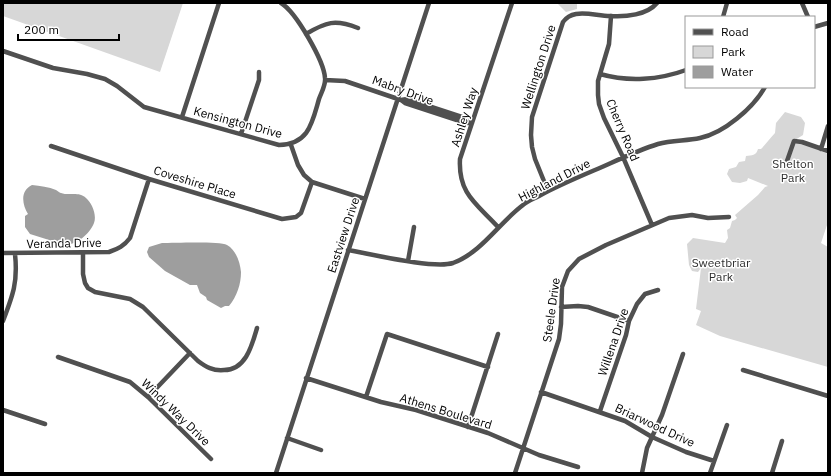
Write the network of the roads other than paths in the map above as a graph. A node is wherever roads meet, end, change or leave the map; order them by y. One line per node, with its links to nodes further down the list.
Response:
1 (219, 3): 22 (street, Kensington Drive)
2 (281, 3): 14 (street)
3 (429, 3): 21 (street, Eastview Drive)
4 (512, 3): 23 (street, Ashley Way)
5 (657, 3): 8 (street, Wellington Drive)
6 (727, 3): 9 (street)
7 (802, 3): 10 (street)
8 (611, 16): 18 (street, Cherry Road); 34 (street, Wellington Drive)
9 (723, 16)
10 (808, 16)
11 (828, 23): 12 (street)
12 (815, 27)
13 (358, 28): 14 (street)
14 (306, 34): 19 (street)
15 (3, 51): 22 (street, Kensington Drive)
16 (685, 70): 18 (street)
17 (259, 72): 25 (street)
18 (600, 74): 30 (street, Cherry Road)
19 (325, 80): 21 (street, Mabry Drive); 26 (street, Kensington Drive)
20 (764, 88): 30 (street, Highland Drive)
21 (400, 99): 23 (street, Mabry Drive); 35 (street, Eastview Drive)
22 (182, 117): 25 (street, Kensington Drive)
23 (472, 123): 39 (street, Ashley Way)
24 (828, 126): 28 (street)
25 (241, 134): 26 (street, Kensington Drive)
26 (291, 144): 33 (street)
27 (51, 146): 32 (street, Coveshire Place)
28 (821, 149): 29 (street); 31 (street)
29 (828, 152)
30 (623, 157): 34 (street, Highland Drive); 37 (street, Cherry Road)
31 (787, 161)
32 (149, 179): 33 (street, Coveshire Place); 42 (street, Veranda Drive)
33 (312, 182): 35 (street)
34 (548, 191): 39 (street, Highland Drive)
35 (365, 199): 40 (street, Eastview Drive)
36 (729, 217): 37 (street, Steele Drive)
37 (652, 225): 46 (street, Steele Drive)
38 (414, 227): 44 (street)
39 (498, 227): 44 (street, Highland Drive)
40 (348, 250): 44 (street, Highland Drive); 56 (street, Eastview Drive)
41 (3, 253): 43 (street, Veranda Drive)
42 (83, 253): 43 (street, Veranda Drive); 51 (street)
43 (15, 254): 48 (street)
44 (408, 261)
45 (658, 290): 47 (street, Willena Drive)
46 (561, 307): 47 (street); 57 (street, Steele Drive)
47 (629, 320): 62 (street, Willena Drive)
48 (3, 321)
49 (257, 328): 51 (street)
50 (498, 334): 54 (street)
51 (190, 353): 59 (street)
52 (683, 354): 66 (street)
53 (58, 357): 59 (street, Windy Way Drive)
54 (488, 367): 60 (street); 65 (street)
55 (743, 370): 58 (street)
56 (306, 378): 60 (street, Athens Boulevard); 67 (street, Eastview Drive)
57 (541, 392): 62 (street, Briarwood Drive); 69 (street, Steele Drive)
58 (828, 396)
59 (148, 397): 71 (street, Windy Way Drive)
60 (366, 397): 65 (street, Athens Boulevard)
61 (3, 410): 63 (street)
62 (600, 411): 66 (street, Briarwood Drive)
63 (45, 424)
64 (727, 425): 72 (street)
65 (468, 427): 69 (street, Athens Boulevard)
66 (652, 437): 72 (street, Briarwood Drive); 76 (street)
67 (287, 438): 70 (street); 74 (street, Eastview Drive)
68 (782, 441): 78 (street)
69 (523, 448): 73 (street, Athens Boulevard); 75 (street, Steele Drive)
70 (321, 450)
71 (211, 459)
72 (714, 461): 77 (street)
73 (578, 467)
74 (276, 473)
75 (515, 473)
76 (642, 473)
77 (710, 473)
78 (772, 473)

